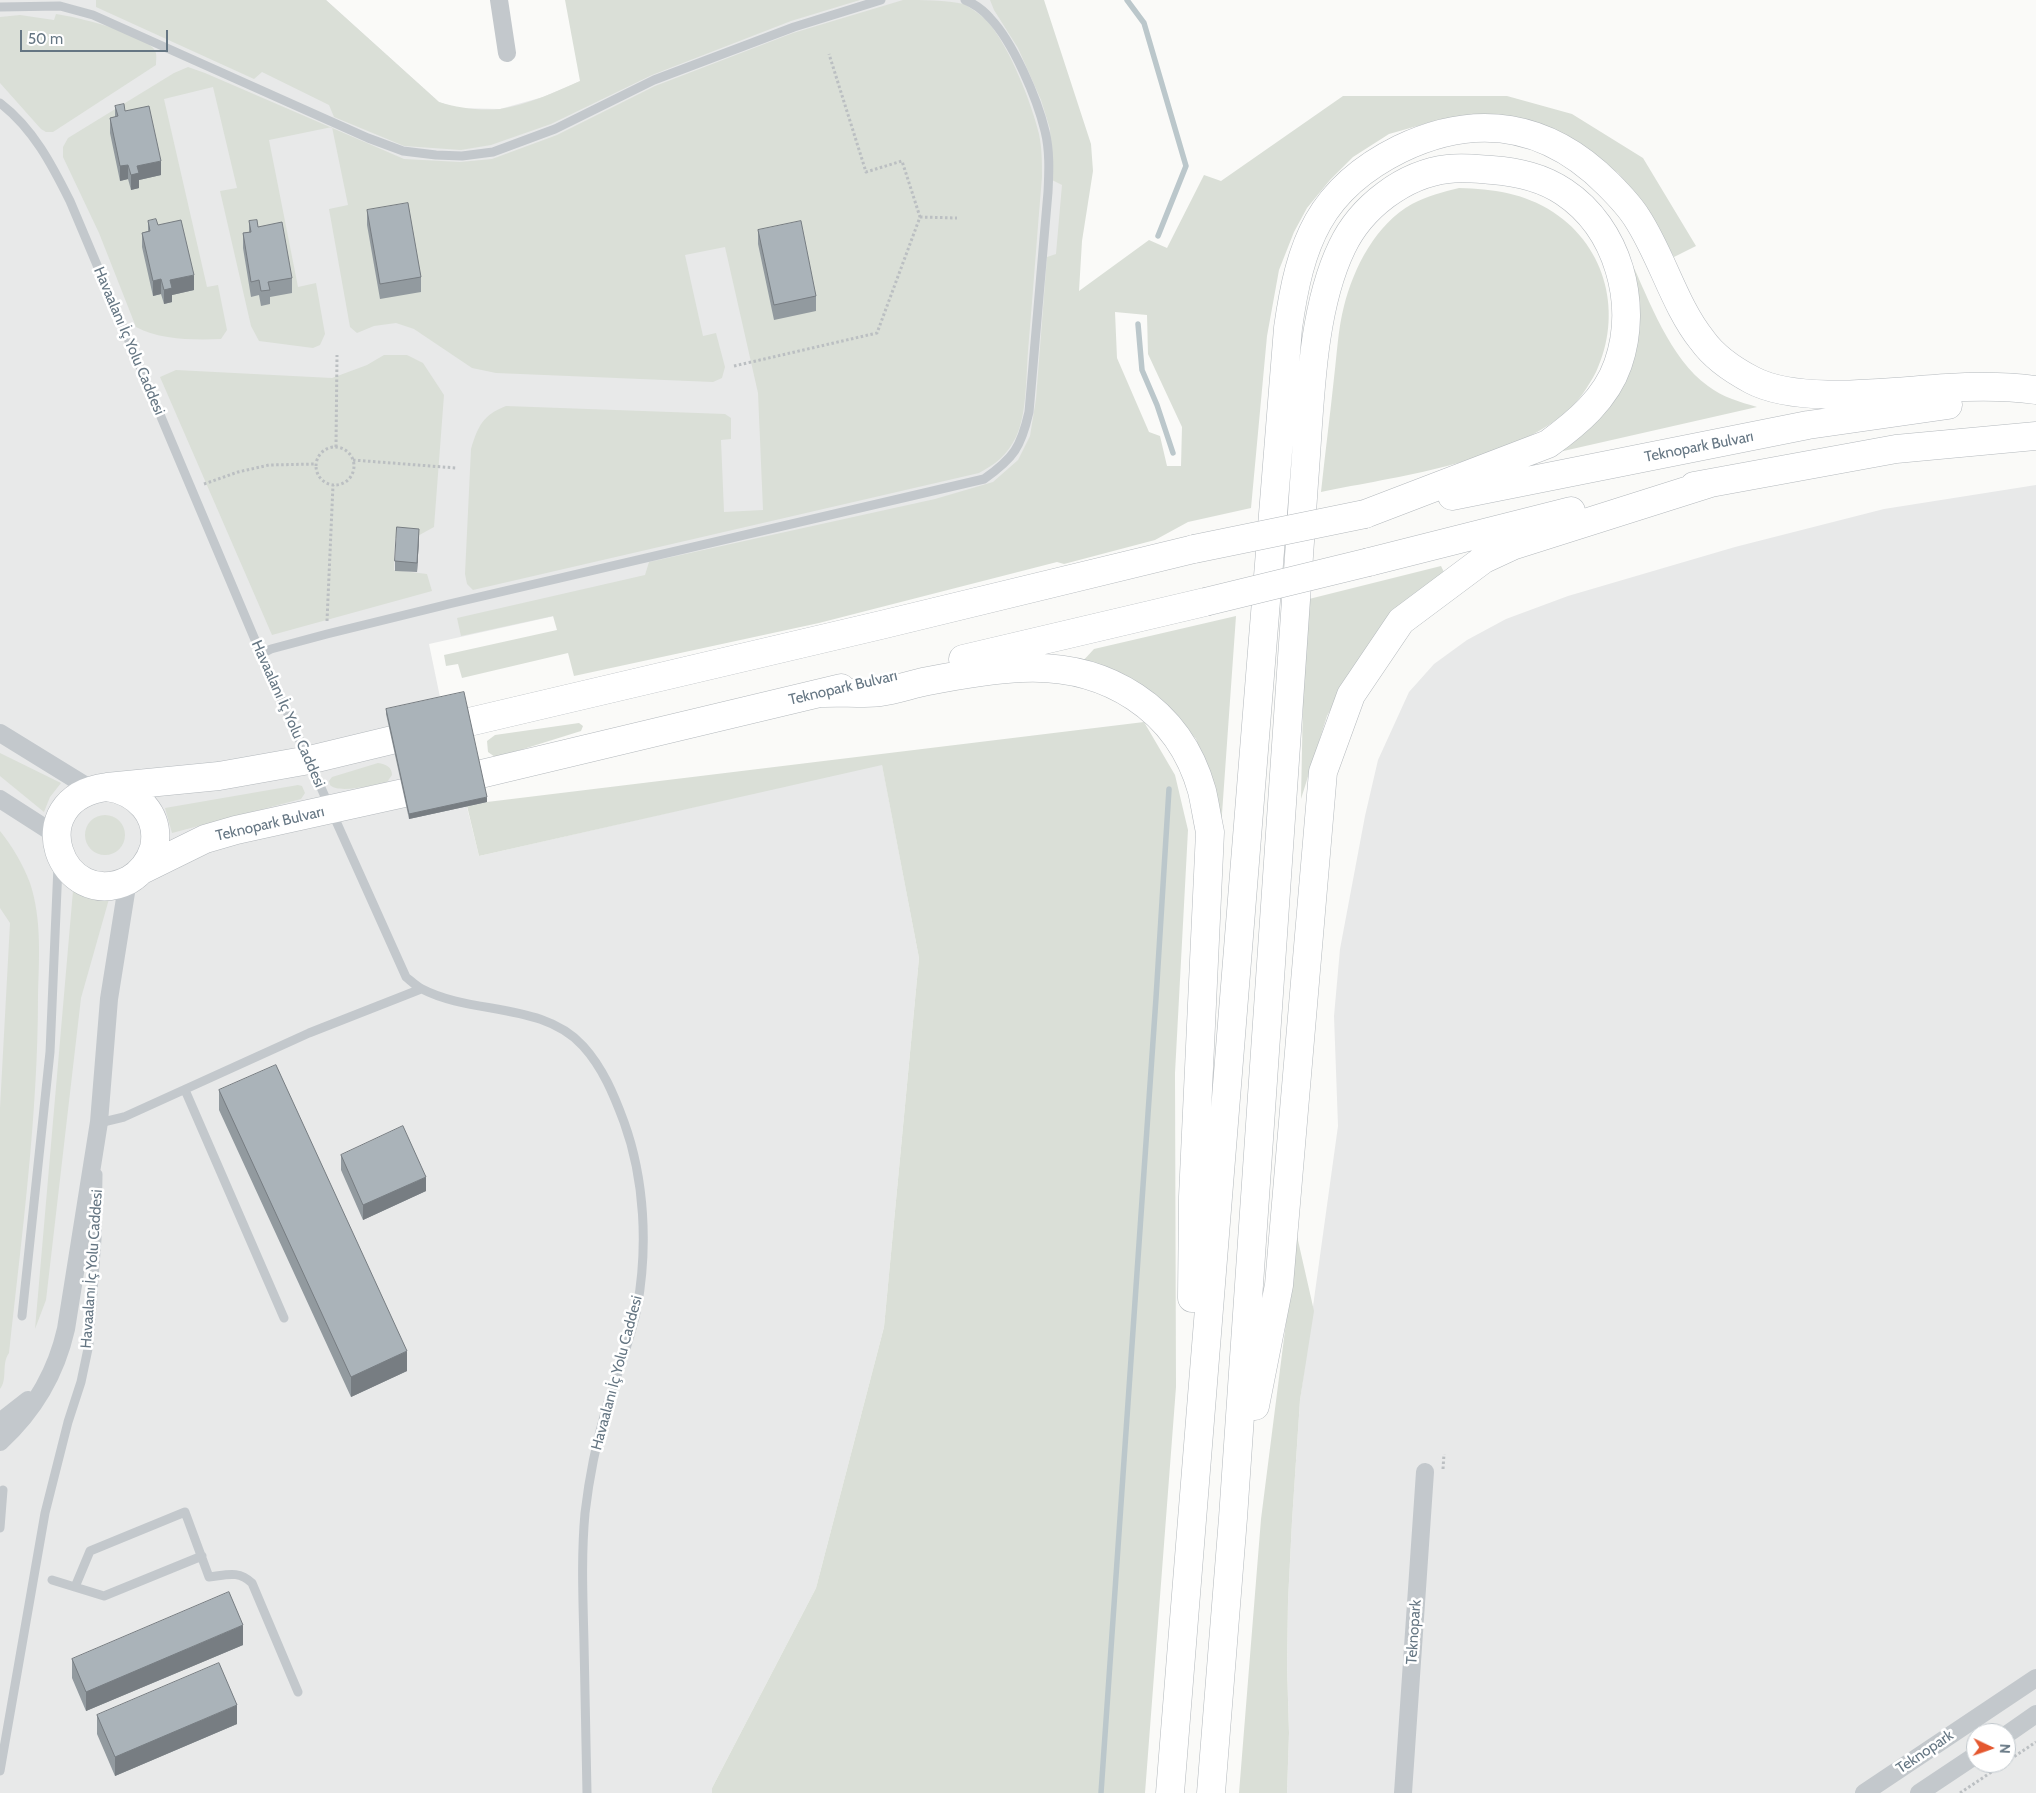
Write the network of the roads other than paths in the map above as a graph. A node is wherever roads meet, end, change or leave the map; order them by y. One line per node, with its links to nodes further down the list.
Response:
1 (499, 0): 5 (street)
2 (882, 0): 4 (lane)
3 (965, 0): 12 (lane)
4 (0, 8)
5 (507, 53)
6 (0, 103): 12 (lane, Havaalanı İç Yolu Caddesi)
7 (2036, 390): 38 (highway)
8 (2036, 394): 11 (highway, Teknopark Bulvarı)
9 (2036, 436): 10 (highway)
10 (1711, 482): 13 (highway, Teknopark Bulvarı, bridge); 36 (highway)
11 (1365, 514): 14 (highway, bridge); 36 (highway)
12 (261, 654): 17 (lane, Havaalanı İç Yolu Caddesi)
13 (823, 693): 18 (highway, Teknopark Bulvarı); 38 (highway)
14 (469, 722)
15 (0, 733): 19 (street)
16 (392, 740): 17 (highway)
17 (309, 760): 19 (highway); 22 (lane, Havaalanı İç Yolu Caddesi)
18 (481, 774)
19 (99, 788): 23 (highway); 24 (highway)
20 (404, 793): 22 (highway, Teknopark Bulvarı)
21 (0, 799): 23 (street)
22 (331, 810): 24 (highway, Teknopark Bulvarı); 25 (lane, Havaalanı İç Yolu Caddesi)
23 (57, 843): 24 (highway); 28 (lane)
24 (135, 875): 27 (street, Havaalanı İç Yolu Caddesi)
25 (422, 989): 26 (lane); 48 (lane, Havaalanı İç Yolu Caddesi)
26 (185, 1090): 27 (lane); 29 (lane)
27 (99, 1122): 30 (street); 47 (lane, Havaalanı İç Yolu Caddesi)
28 (22, 1316)
29 (284, 1318)
30 (62, 1347): 31 (street); 32 (street); 33 (street)
31 (0, 1410)
32 (0, 1422)
33 (0, 1442)
34 (1426, 1472): 51 (street, Teknopark)
35 (3, 1490): 37 (lane)
36 (1233, 1518): 50 (highway)
37 (0, 1528)
38 (1189, 1536): 49 (highway)
39 (202, 1556): 41 (lane); 41 (lane); 43 (lane)
40 (52, 1580): 41 (lane)
41 (75, 1587)
42 (2036, 1678): 52 (street, Teknopark)
43 (298, 1692)
44 (2036, 1714): 45 (street)
45 (2016, 1728)
46 (1966, 1762): 53 (street, Teknopark)
47 (0, 1771)
48 (587, 1793)
49 (1170, 1793)
50 (1211, 1793)
51 (1403, 1793)
52 (1864, 1793)
53 (1919, 1793)

